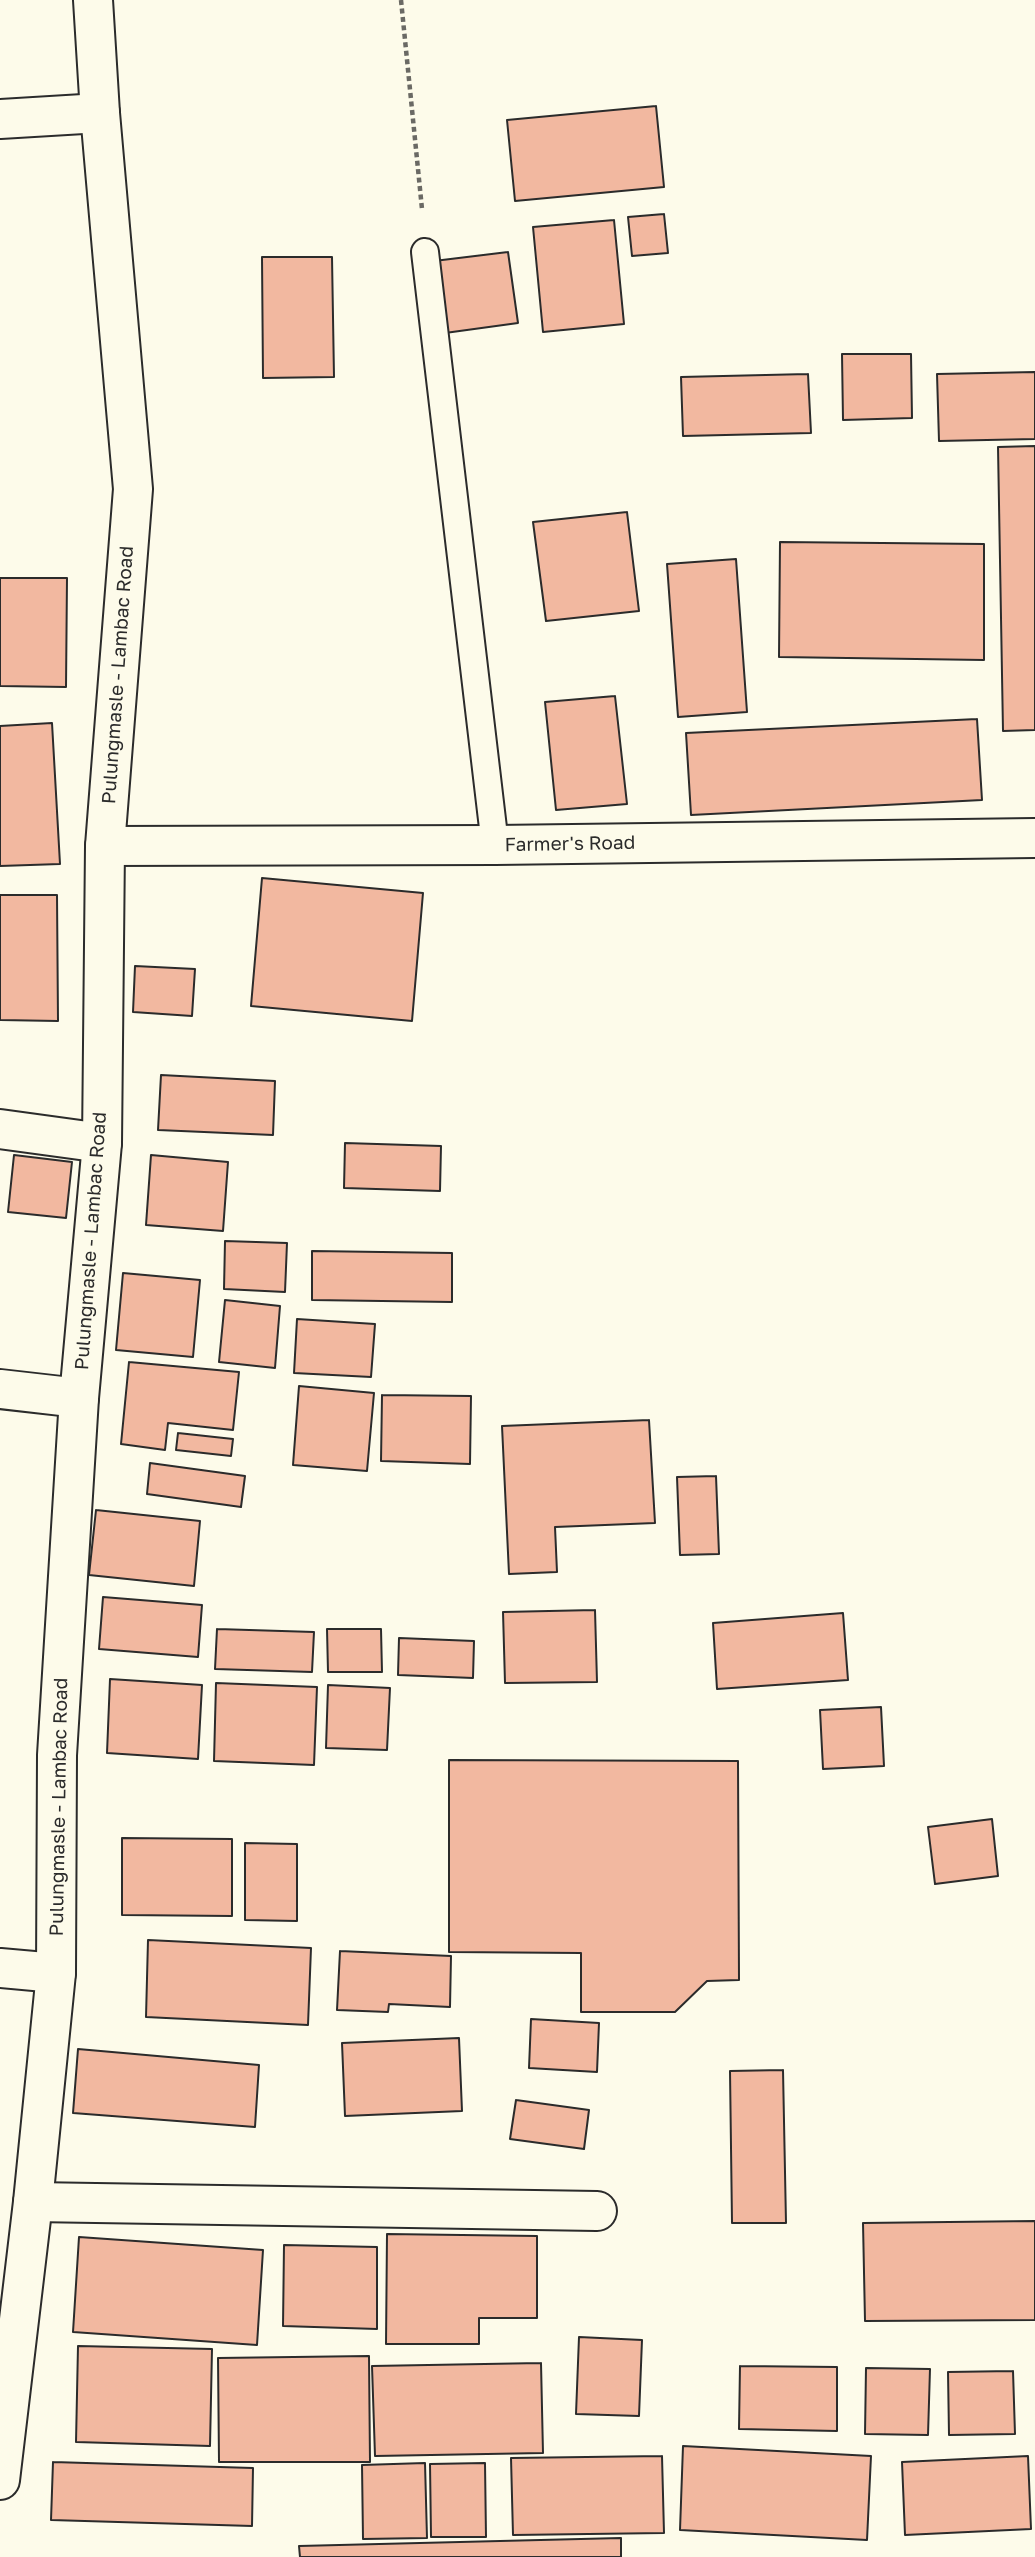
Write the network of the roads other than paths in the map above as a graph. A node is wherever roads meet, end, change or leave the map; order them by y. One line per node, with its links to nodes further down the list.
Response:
1 (93, 0): 2 (street, Pulungmasle - Lambac Road)
2 (100, 113): 3 (street); 7 (street, Pulungmasle - Lambac Road)
3 (0, 119)
4 (425, 252): 6 (lane)
5 (1035, 838): 6 (street, Farmer's Road)
6 (495, 845): 7 (street, Farmer's Road)
7 (105, 846): 9 (street, Pulungmasle - Lambac Road)
8 (0, 1129): 9 (street)
9 (102, 1143): 11 (street, Pulungmasle - Lambac Road)
10 (0, 1389): 11 (street)
11 (79, 1398): 13 (street, Pulungmasle - Lambac Road)
12 (0, 1968): 13 (street)
13 (56, 1973): 14 (street, Pulungmasle - Lambac Road)
14 (33, 2202): 15 (street); 16 (street, Pulungmasle - Lambac Road)
15 (597, 2211)
16 (0, 2480)

